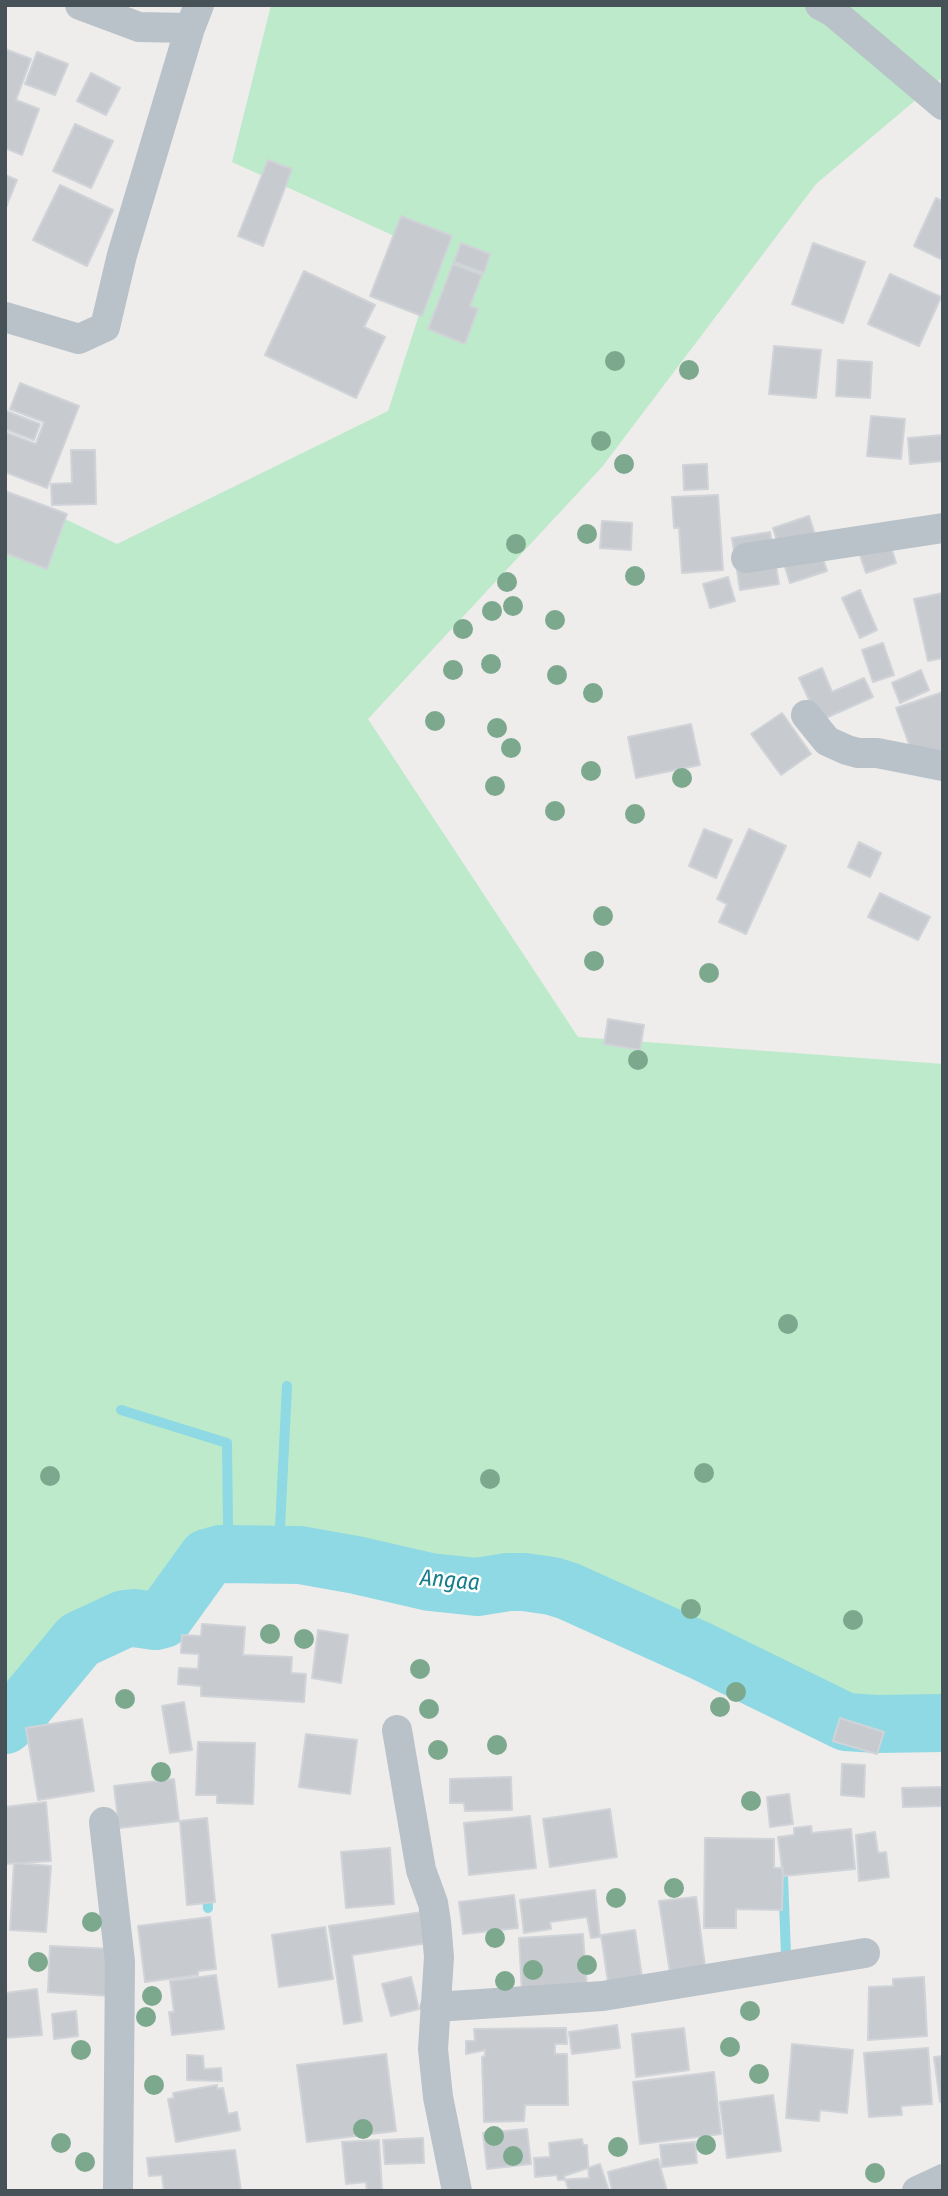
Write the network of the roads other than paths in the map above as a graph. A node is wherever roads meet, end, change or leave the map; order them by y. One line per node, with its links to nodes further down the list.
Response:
1 (80, 5): 3 (street)
2 (820, 5): 4 (street)
3 (195, 17): 5 (street)
4 (943, 105)
5 (5, 317)
6 (943, 528): 7 (street)
7 (746, 558)
8 (806, 715): 9 (street)
9 (943, 766)
10 (397, 1730): 13 (street)
11 (104, 1822): 15 (street)
12 (865, 1953): 13 (street)
13 (435, 2007): 16 (street)
14 (943, 2179): 17 (street)
15 (118, 2191)
16 (457, 2191)
17 (917, 2191)

